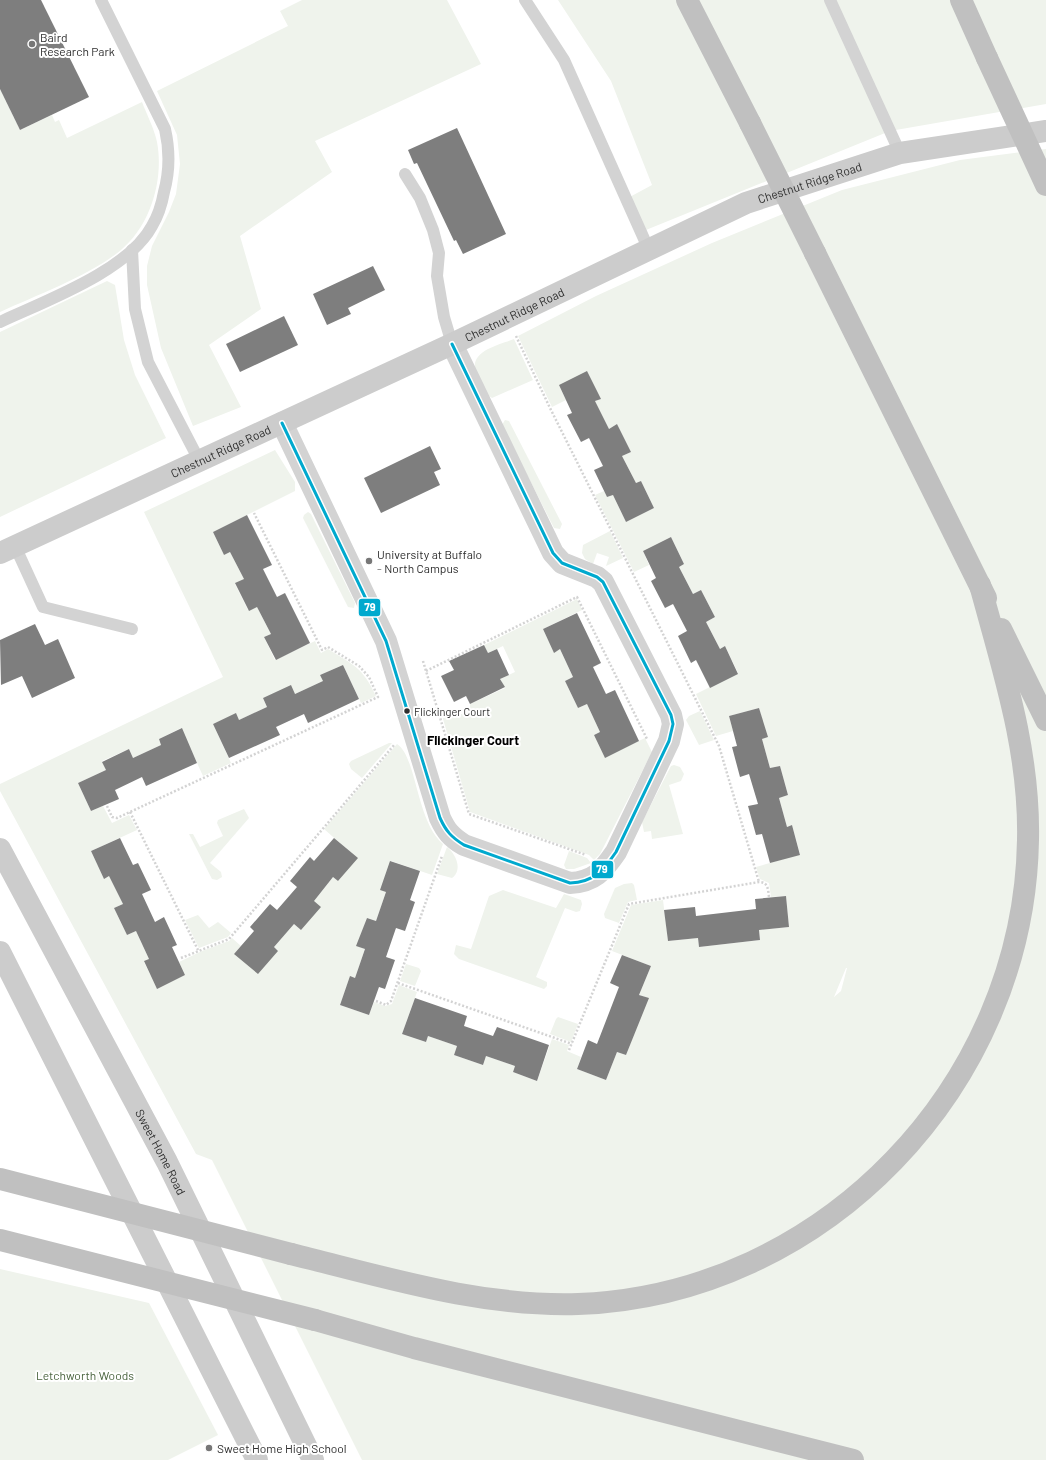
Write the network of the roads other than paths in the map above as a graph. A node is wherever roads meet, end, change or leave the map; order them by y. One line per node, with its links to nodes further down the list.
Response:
1 (101, 0): 10 (lane)
2 (525, 0): 11 (lane)
3 (688, 0): 17 (highway, bridge)
4 (830, 0): 7 (lane)
5 (960, 0): 9 (highway, bridge)
6 (1046, 131): 7 (main road, Chestnut Ridge Road)
7 (900, 154): 11 (main road, Chestnut Ridge Road)
8 (405, 174): 13 (lane)
9 (1046, 185)
10 (132, 250): 12 (lane); 15 (lane)
11 (649, 250): 13 (main road, Chestnut Ridge Road)
12 (0, 322)
13 (452, 344): 14 (main road, Chestnut Ridge Road); 14 (street)
14 (282, 423): 15 (main road, Chestnut Ridge Road)
15 (200, 462): 16 (main road, Chestnut Ridge Road)
16 (7, 549): 18 (lane)
17 (980, 585): 19 (highway); 22 (highway, bridge)
18 (132, 629)
19 (1046, 720)
20 (0, 849): 25 (main road, Sweet Home Road)
21 (0, 952): 24 (main road)
22 (0, 1179)
23 (0, 1240): 26 (highway, bridge)
24 (257, 1460)
25 (313, 1460)
26 (853, 1460)

